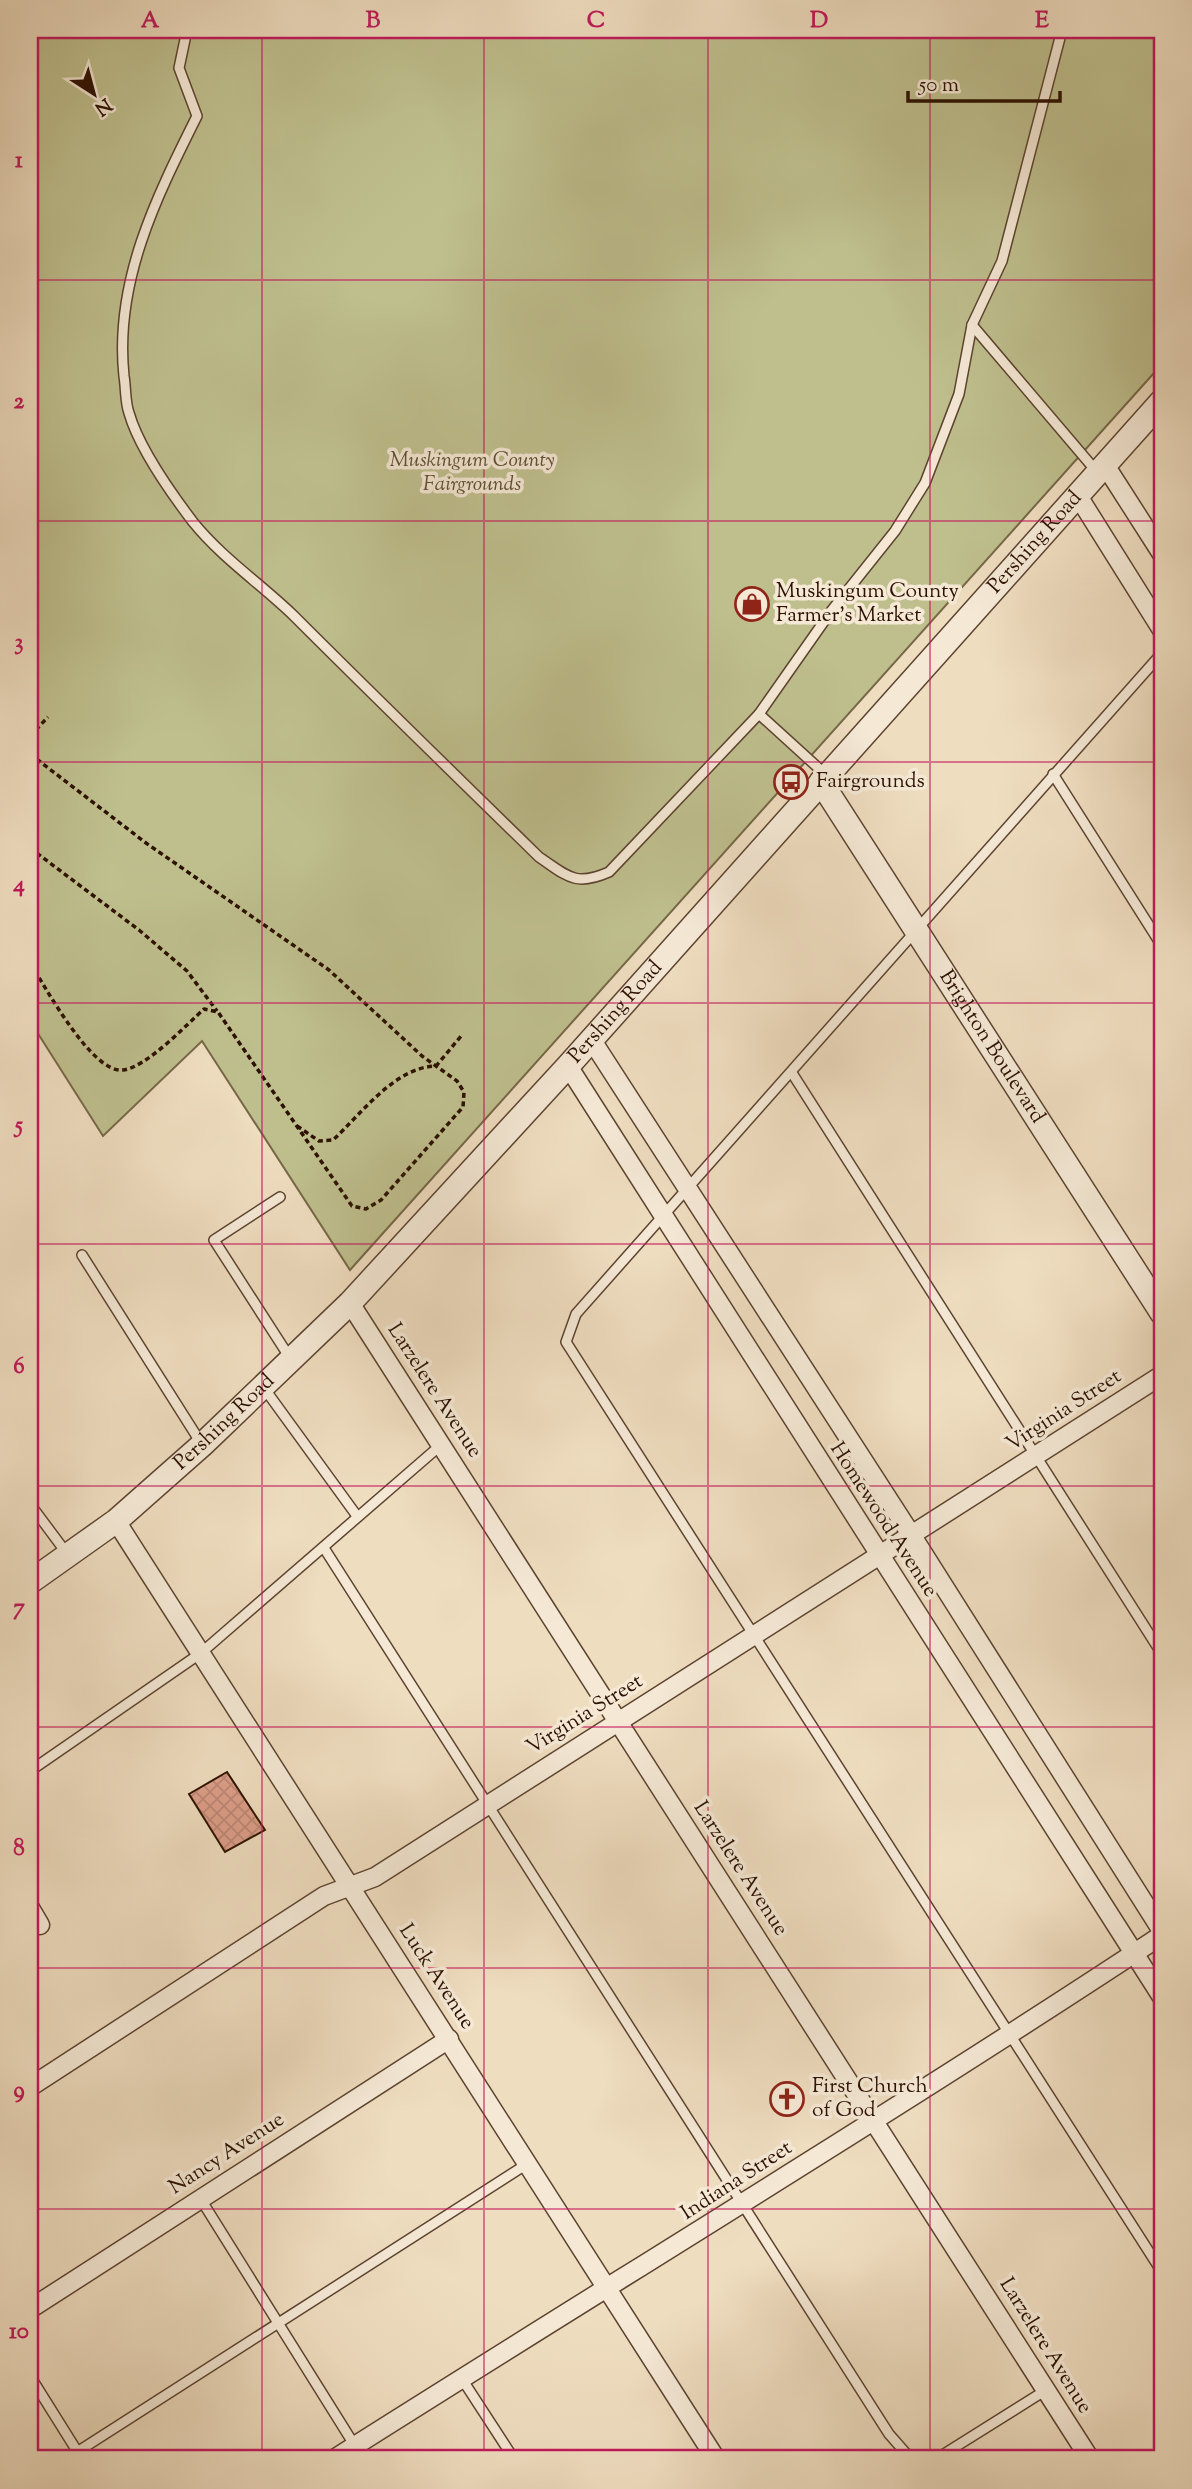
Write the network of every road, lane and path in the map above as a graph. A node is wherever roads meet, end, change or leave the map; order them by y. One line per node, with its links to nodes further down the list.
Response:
1 (187, 30): 10 (lane)
2 (1062, 30): 3 (lane)
3 (972, 325): 5 (lane); 10 (lane)
4 (1162, 401): 5 (street, Pershing Road)
5 (1102, 469): 6 (street, Pershing Road); 7 (street)
6 (1078, 496): 8 (street); 15 (street, Pershing Road)
7 (1162, 554)
8 (1162, 629)
9 (1162, 653): 14 (lane)
10 (759, 714): 15 (lane)
11 (48, 717): 12 (path)
12 (30, 736)
13 (30, 754): 23 (path)
14 (1053, 774): 17 (lane); 18 (lane)
15 (824, 779): 17 (street, Brighton Boulevard); 22 (street, Pershing Road)
16 (30, 848): 20 (path)
17 (919, 930): 25 (lane); 32 (street, Brighton Boulevard)
18 (1162, 946)
19 (30, 963): 20 (path)
20 (218, 1012): 26 (path)
21 (461, 1035): 23 (path)
22 (591, 1039): 24 (street, Pershing Road); 27 (street, Homewood Avenue)
23 (436, 1066): 26 (path); 26 (path)
24 (568, 1066): 29 (street, Homewood Avenue); 31 (street, Pershing Road)
25 (792, 1073): 27 (lane); 38 (lane)
26 (295, 1125)
27 (688, 1187): 29 (lane); 42 (street, Homewood Avenue)
28 (280, 1197): 33 (lane)
29 (664, 1217): 45 (street, Homewood Avenue); 47 (lane)
30 (82, 1255): 37 (lane)
31 (350, 1303): 33 (street, Pershing Road); 36 (street, Larzelere Avenue)
32 (1162, 1313)
33 (291, 1360): 35 (street, Pershing Road)
34 (1162, 1375): 38 (street, Virginia Street)
35 (263, 1387): 37 (street, Pershing Road); 40 (lane)
36 (442, 1444): 40 (lane); 50 (street, Larzelere Avenue)
37 (202, 1445): 41 (street, Pershing Road)
38 (1036, 1456): 42 (street, Virginia Street); 49 (lane)
39 (30, 1504): 44 (lane)
40 (357, 1516): 43 (lane)
41 (116, 1521): 44 (street, Pershing Road); 48 (street, Luck Avenue)
42 (912, 1536): 45 (street, Virginia Street); 56 (street, Homewood Avenue)
43 (324, 1548): 48 (lane); 52 (lane)
44 (69, 1556): 46 (street, Pershing Road)
45 (880, 1556): 47 (street, Virginia Street); 57 (street, Homewood Avenue)
46 (30, 1582)
47 (754, 1636): 50 (street, Virginia Street); 59 (lane)
48 (201, 1653): 51 (lane); 53 (street, Luck Avenue)
49 (1162, 1654)
50 (618, 1721): 52 (street, Virginia Street); 62 (street, Larzelere Avenue)
51 (30, 1771)
52 (488, 1804): 53 (street, Virginia Street); 65 (lane)
53 (350, 1886): 60 (street, Luck Avenue); 61 (street, Virginia Street)
54 (30, 1908): 55 (street)
55 (40, 1925)
56 (1162, 1933): 57 (street, Indiana Street)
57 (1134, 1954): 58 (street, Homewood Avenue); 59 (street, Indiana Street)
58 (1162, 1997)
59 (1009, 2034): 62 (street, Indiana Street); 66 (lane)
60 (449, 2039): 63 (street, Luck Avenue); 64 (street, Nancy Avenue)
61 (30, 2087)
62 (874, 2120): 65 (street, Indiana Street); 72 (street, Larzelere Avenue)
63 (527, 2164): 67 (street, Luck Avenue); 69 (lane)
64 (200, 2198): 68 (street, Nancy Avenue); 69 (lane)
65 (742, 2205): 67 (street, Indiana Street); 78 (lane)
66 (1162, 2272)
67 (606, 2288): 71 (street, Indiana Street); 77 (street, Luck Avenue)
68 (30, 2309)
69 (277, 2322): 73 (lane); 74 (lane)
70 (30, 2376): 74 (lane)
71 (462, 2379): 73 (street, Indiana Street); 76 (lane)
72 (1046, 2390): 79 (lane); 80 (street, Larzelere Avenue)
73 (355, 2446): 75 (street, Indiana Street)
74 (79, 2456)
75 (334, 2459)
76 (514, 2459)
77 (716, 2459)
78 (911, 2459)
79 (936, 2459)
80 (1090, 2459)

